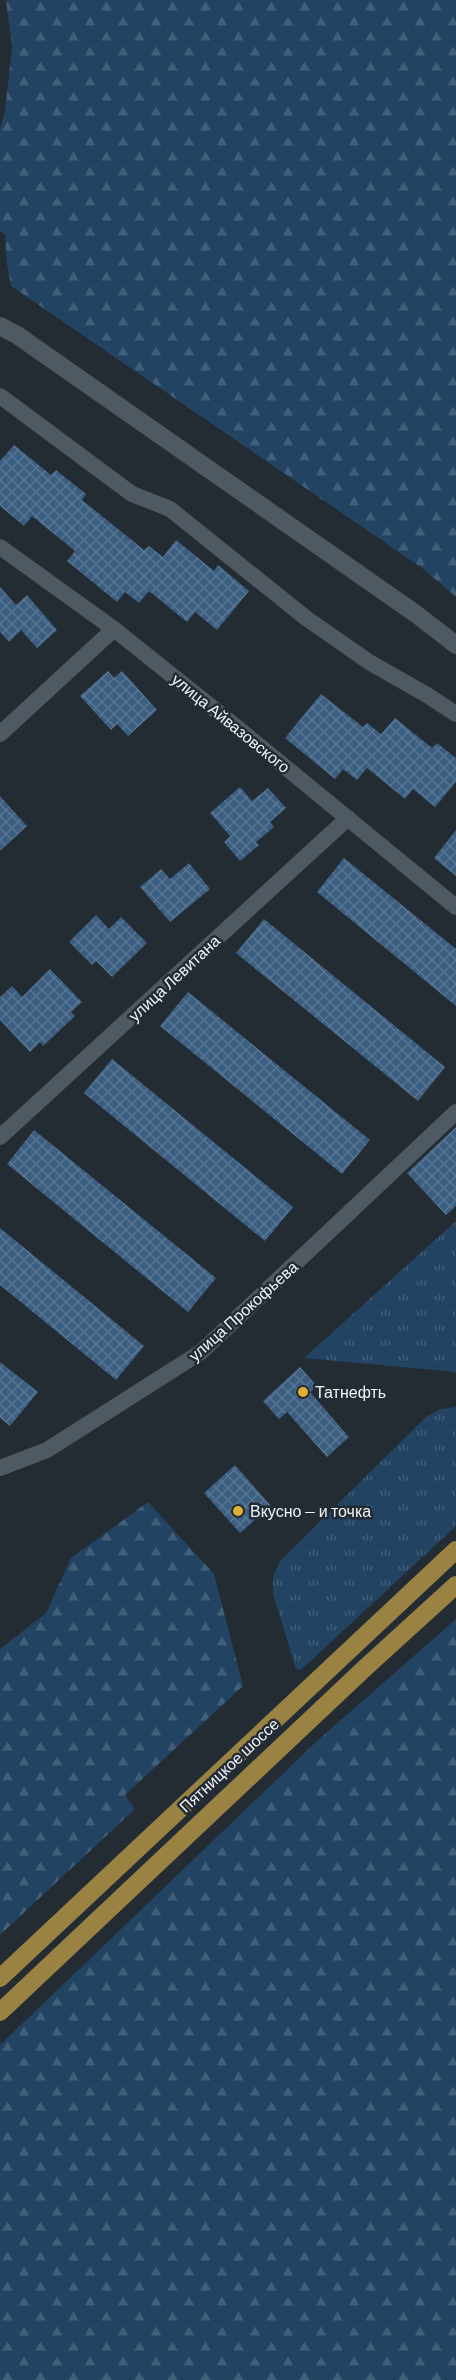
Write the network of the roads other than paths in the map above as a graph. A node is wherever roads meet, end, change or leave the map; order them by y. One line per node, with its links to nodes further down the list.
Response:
1 (0, 326): 5 (street)
2 (0, 396): 6 (street)
3 (0, 547): 4 (street, улица Айвазовского)
4 (114, 629): 7 (street); 8 (street, улица Айвазовского)
5 (456, 645)
6 (456, 714)
7 (0, 734)
8 (348, 818): 9 (street, улица Айвазовского); 11 (street, улица Левитана)
9 (456, 907)
10 (456, 1112): 12 (street, улица Прокофьева)
11 (0, 1137)
12 (0, 1468)
13 (456, 1550): 15 (main road, Пятницкое шоссе)
14 (456, 1585): 16 (main road, Пятницкое шоссе)
15 (0, 1978)
16 (0, 2012)

